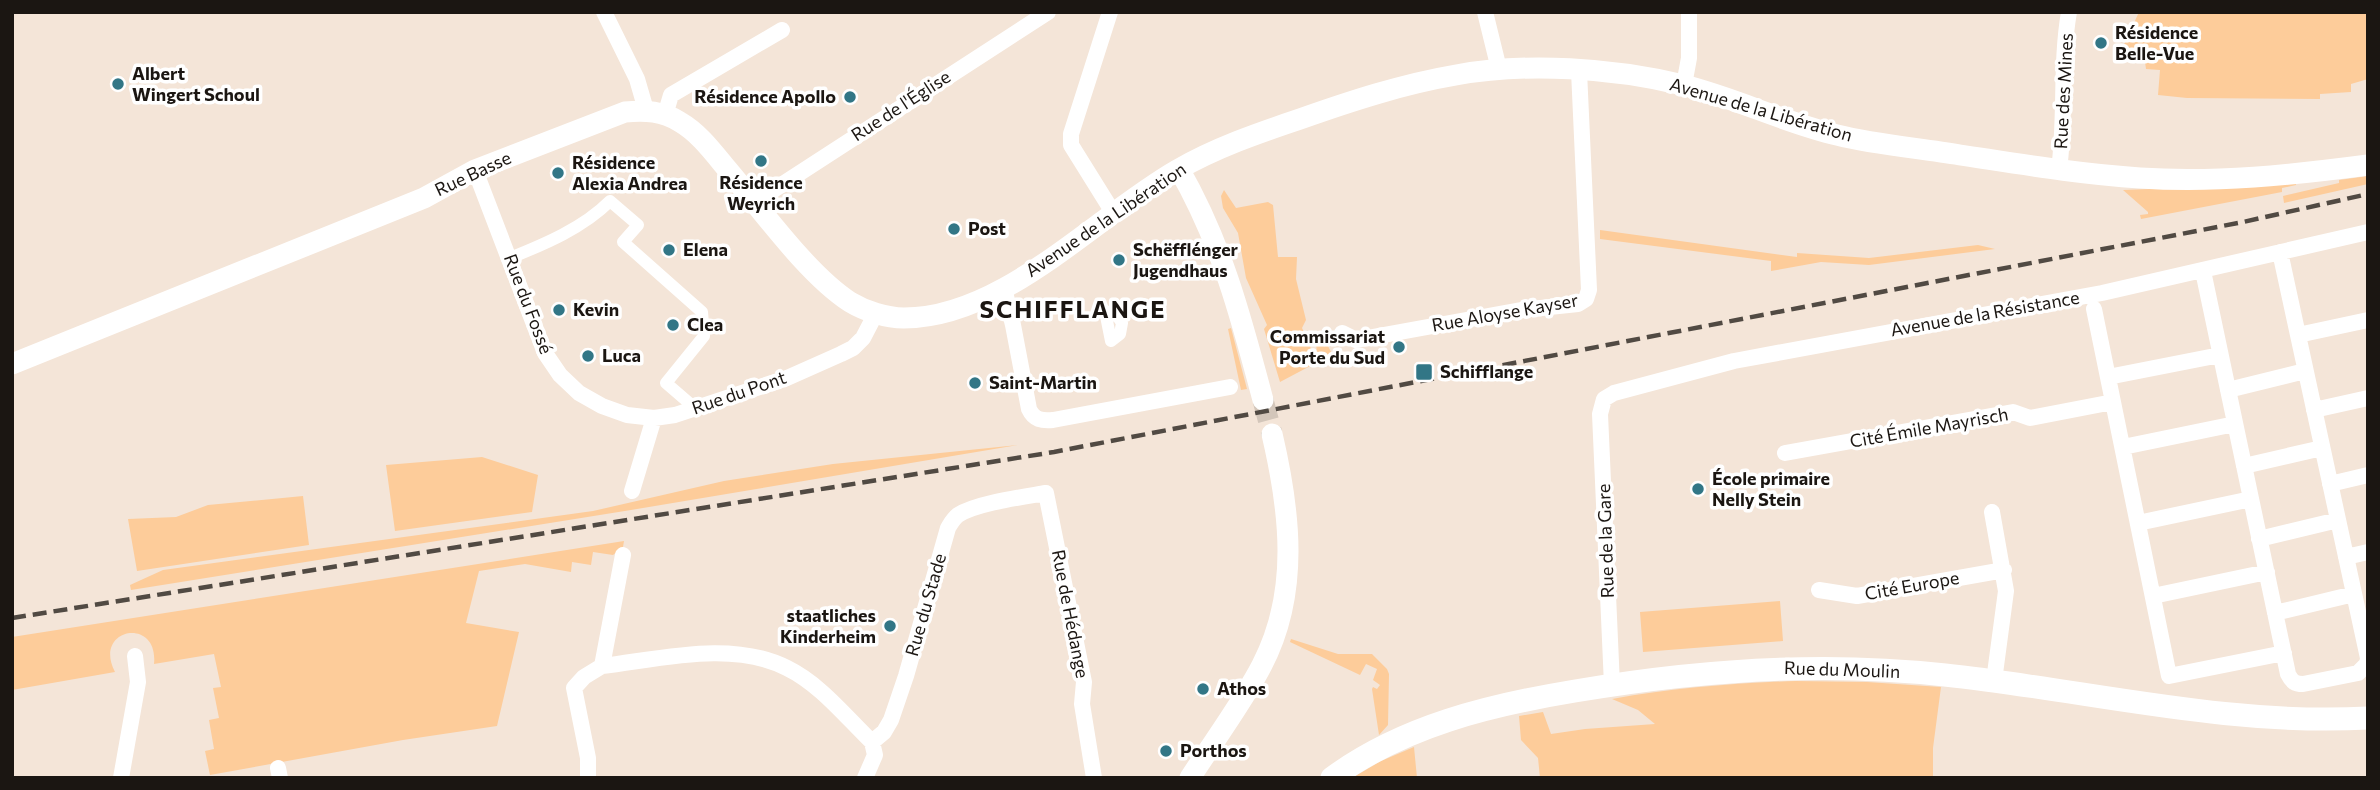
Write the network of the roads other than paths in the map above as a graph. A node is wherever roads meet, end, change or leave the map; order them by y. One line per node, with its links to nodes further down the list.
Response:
1 (604, 12): 11 (street)
2 (1048, 12): 16 (street, Rue de l'Église)
3 (1111, 12): 17 (street)
4 (1485, 12): 8 (street)
5 (1689, 12): 10 (street)
6 (2069, 12): 15 (street, Rue des Mines)
7 (782, 30): 11 (street)
8 (1499, 69): 9 (street, Avenue de la Libération); 13 (street, Avenue de la Libération)
9 (1579, 71): 10 (street, Avenue de la Libération); 26 (street, Rue Aloyse Kayser)
10 (1684, 85): 15 (street, Avenue de la Libération)
11 (656, 112): 14 (street, Rue Basse); 16 (street)
12 (2368, 165): 15 (street, Avenue de la Libération)
13 (1179, 169): 17 (street, Avenue de la Libération); 36 (street)
14 (475, 170): 20 (street, Rue du Fossé); 29 (street, Rue Basse)
15 (2059, 170)
16 (755, 202): 24 (street)
17 (1114, 214): 22 (street, Avenue de la Libération)
18 (2368, 232): 19 (street, Avenue de la Résistance)
19 (2280, 252): 21 (street, Avenue de la Résistance); 27 (street)
20 (510, 258): 38 (street); 40 (street, Rue du Fossé)
21 (2203, 271): 28 (street); 35 (street, Avenue de la Résistance)
22 (1004, 288): 24 (street, Avenue de la Libération); 32 (street)
23 (2094, 309): 31 (street)
24 (876, 313): 38 (street, Rue du Pont)
25 (2368, 320): 27 (street)
26 (1342, 333)
27 (2298, 335): 30 (street)
28 (2220, 355): 31 (street); 33 (street)
29 (12, 364)
30 (2305, 371): 33 (street); 39 (street)
31 (2108, 377): 37 (street)
32 (1230, 387)
33 (2228, 390): 41 (street)
34 (2368, 398): 39 (street)
35 (1604, 399): 70 (street, Rue de la Gare)
36 (1263, 400)
37 (2113, 402): 43 (street); 45 (street, Cité Émile Mayrisch)
38 (695, 408): 40 (street, Rue du Pont)
39 (2314, 410): 44 (street)
40 (654, 418): 49 (street)
41 (2235, 424): 43 (street); 46 (street)
42 (1272, 434): 77 (street)
43 (2123, 447): 54 (street)
44 (2322, 448): 46 (street); 48 (street)
45 (1785, 453)
46 (2244, 466): 51 (street)
47 (2368, 475): 48 (street)
48 (2330, 484): 53 (street)
49 (632, 491)
50 (1046, 493): 72 (street, Rue du Stade); 76 (street, Rue de Hédange)
51 (2251, 499): 54 (street); 55 (street)
52 (1992, 512): 59 (street)
53 (2338, 520): 55 (street); 58 (street)
54 (2138, 523): 63 (street)
55 (2259, 539): 60 (street)
56 (2368, 552): 58 (street)
57 (623, 555): 68 (street)
58 (2346, 557): 62 (street)
59 (2004, 570): 61 (street, Cité Europe); 69 (street)
60 (2267, 572): 63 (street); 64 (street)
61 (1819, 590)
62 (2354, 594): 64 (street); 65 (street)
63 (2153, 596): 66 (street)
64 (2275, 613): 66 (street)
65 (2365, 634): 66 (street)
66 (2284, 653)
67 (135, 656): 73 (street)
68 (602, 666): 72 (street); 74 (street)
69 (1994, 681): 70 (main road, Rue du Moulin); 71 (main road, Rue du Moulin)
70 (1612, 685): 78 (main road, Rue du Moulin)
71 (2368, 718)
72 (872, 742): 75 (street, Rue du Stade)
73 (121, 778)
74 (588, 778)
75 (865, 778)
76 (1094, 778)
77 (1190, 778)
78 (1332, 778)

